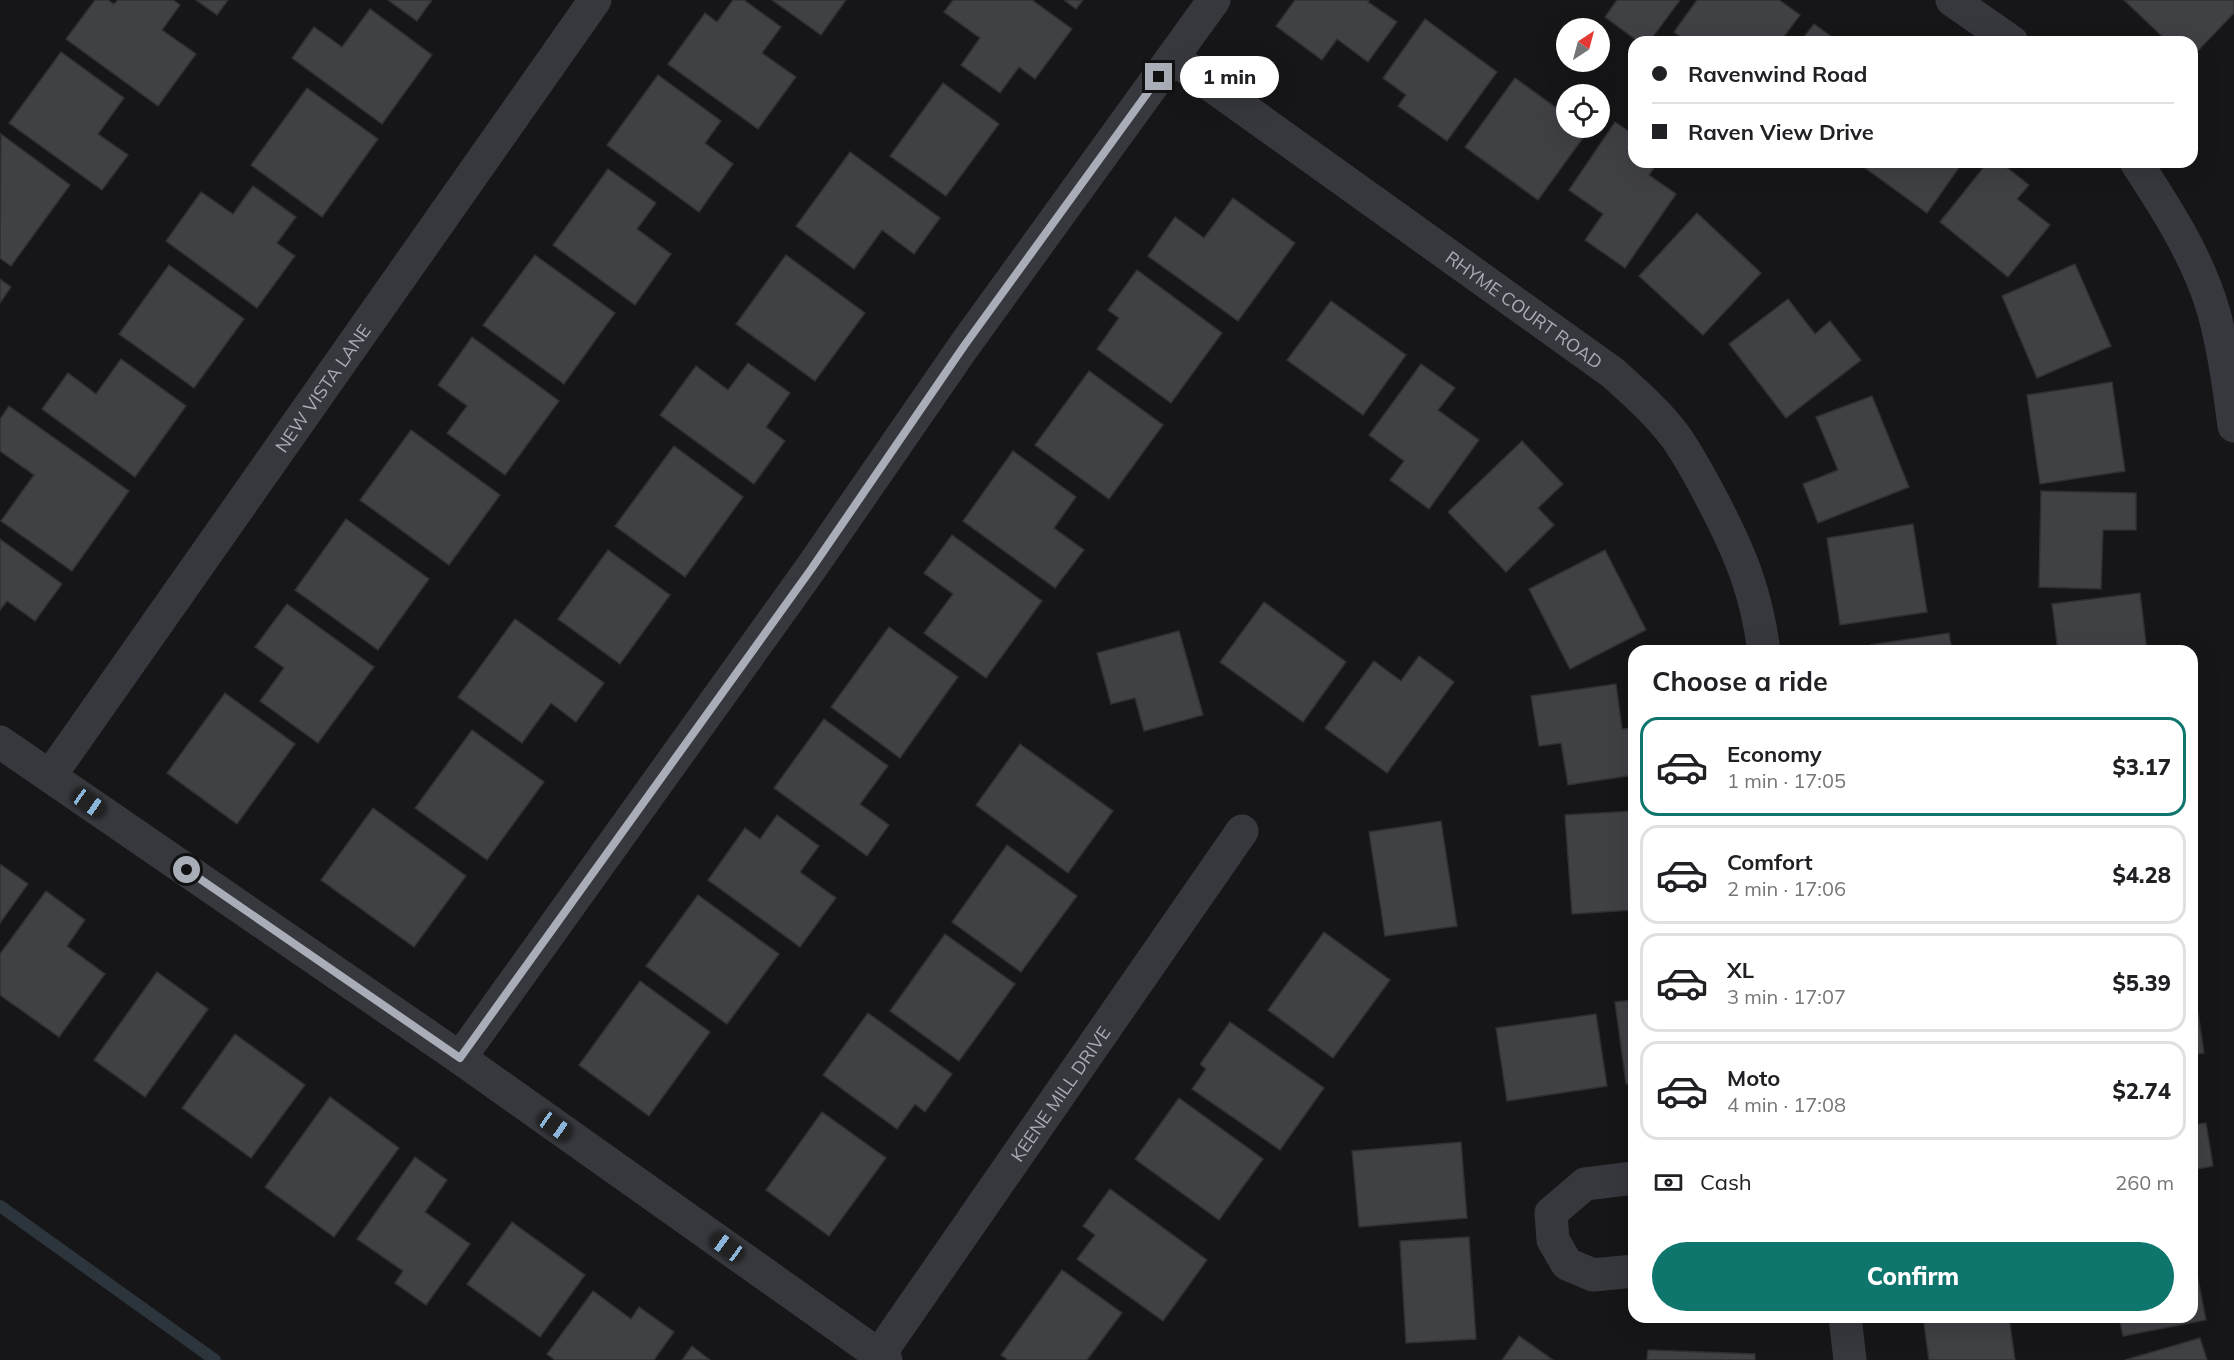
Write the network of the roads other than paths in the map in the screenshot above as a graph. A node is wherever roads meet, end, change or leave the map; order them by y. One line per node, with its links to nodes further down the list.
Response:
1 (596, 0): 10 (street, NEW VISTA LANE)
2 (1214, 0): 5 (street)
3 (1953, 0): 4 (street)
4 (2004, 36)
5 (1173, 58): 8 (street, RHYME COURT ROAD); 12 (street)
6 (2140, 168): 7 (street)
7 (2234, 426)
8 (1763, 645)
9 (0, 742): 10 (street)
10 (50, 776): 12 (street)
11 (1242, 831): 16 (street, KEENE MILL DRIVE)
12 (460, 1058): 16 (street)
13 (1628, 1179): 14 (street)
14 (1628, 1272)
15 (1846, 1323): 17 (street)
16 (883, 1358)
17 (1850, 1360)

